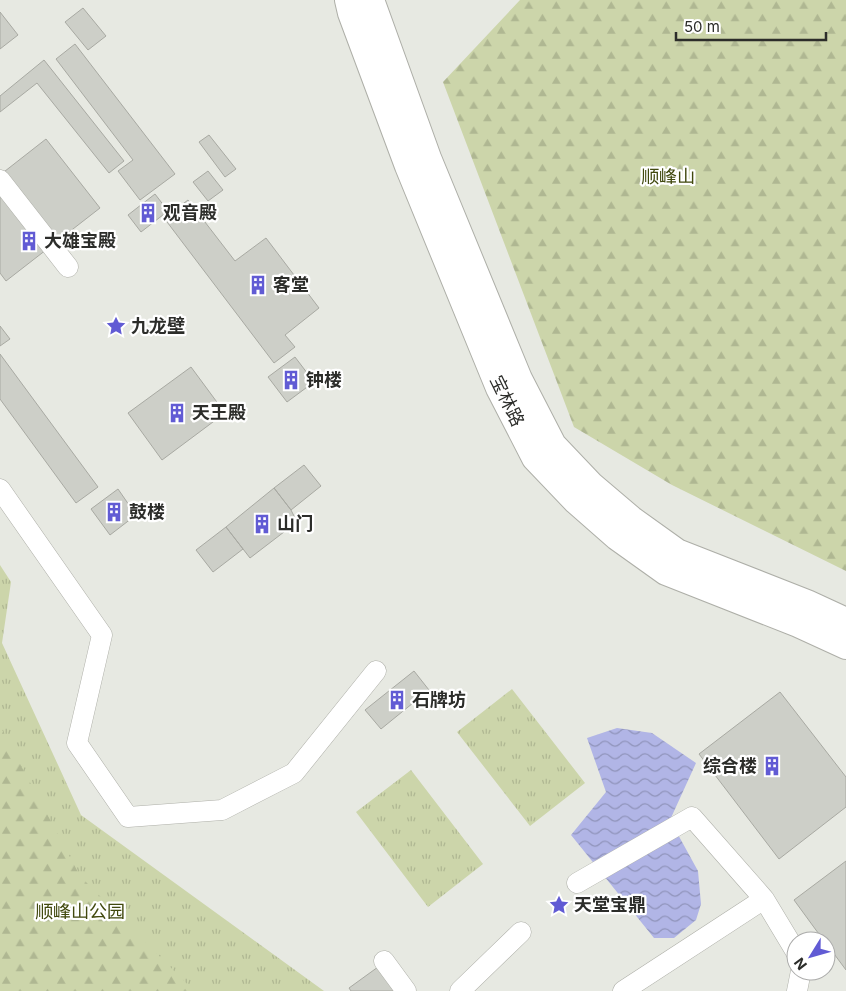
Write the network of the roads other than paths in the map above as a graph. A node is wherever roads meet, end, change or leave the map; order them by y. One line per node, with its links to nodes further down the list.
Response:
1 (348, 0): 7 (main road, 宝林路)
2 (371, 0): 6 (main road)
3 (0, 180): 4 (lane)
4 (68, 267)
5 (0, 489): 8 (lane)
6 (846, 621)
7 (846, 646)
8 (376, 671)
9 (577, 884): 10 (lane)
10 (764, 899): 12 (lane); 16 (lane)
11 (521, 932): 15 (lane)
12 (786, 935)
13 (384, 961): 14 (lane)
14 (406, 991)
15 (460, 991)
16 (623, 991)

